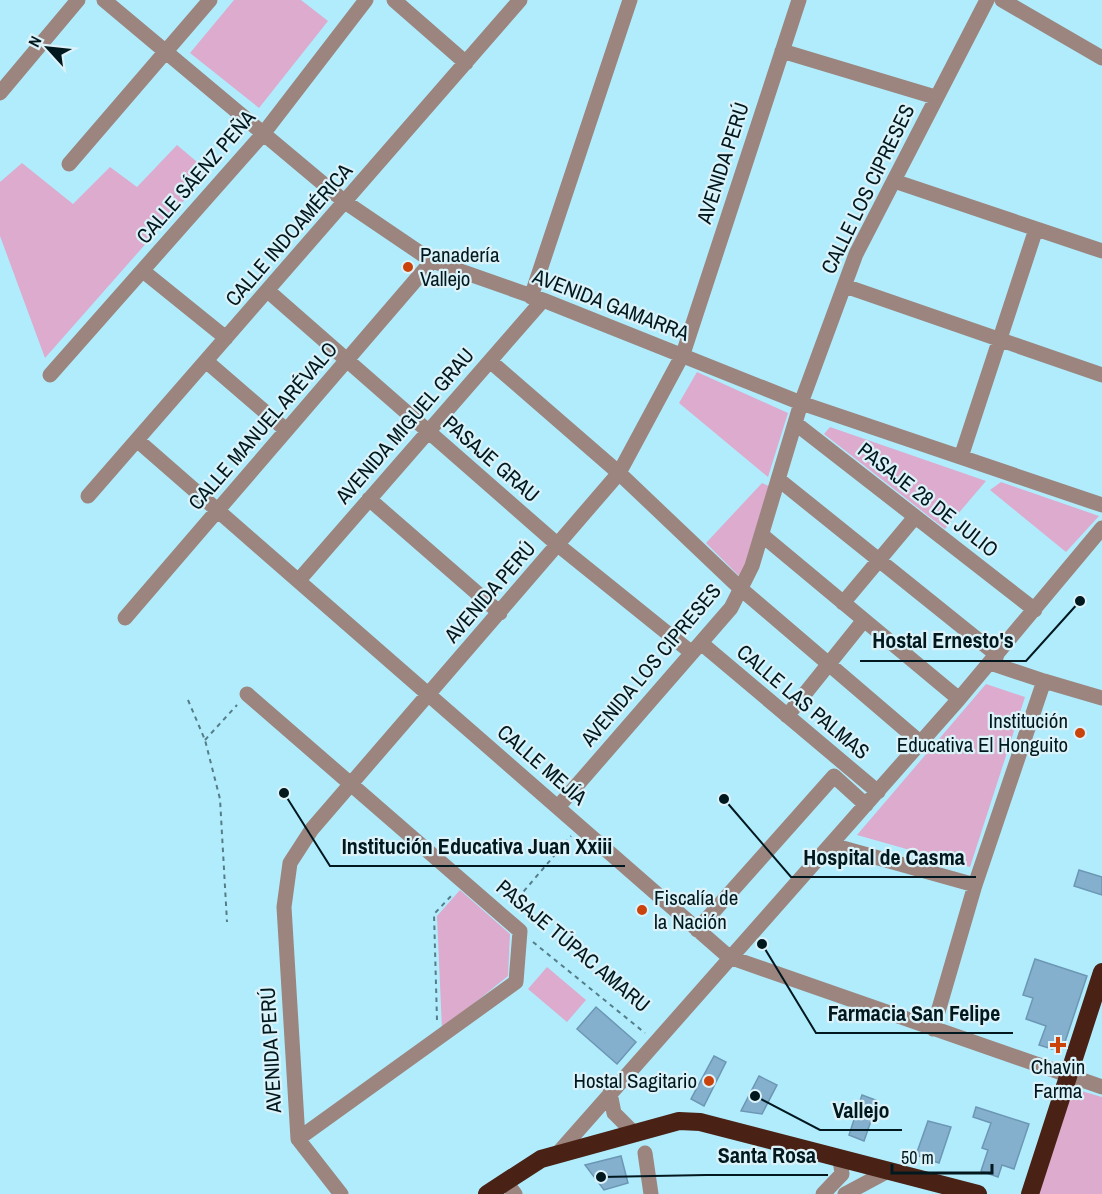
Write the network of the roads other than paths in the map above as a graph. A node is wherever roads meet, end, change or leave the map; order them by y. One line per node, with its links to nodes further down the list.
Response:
1 (78, 0): 15 (street)
2 (104, 0): 12 (street, AVENIDA GAMARRA)
3 (210, 0): 12 (street)
4 (366, 0): 17 (street, CALLE SÁENZ PEÑA)
5 (394, 0): 14 (street)
6 (520, 0): 14 (street, CALLE INDOAMÉRICA)
7 (630, 0): 27 (street, AVENIDA MIGUEL GRAU)
8 (799, 0): 11 (street, AVENIDA PERÚ)
9 (987, 0): 16 (street, CALLE LOS CIPRESES)
10 (1002, 0): 13 (street)
11 (782, 51): 16 (street); 30 (street, AVENIDA PERÚ)
12 (167, 52): 17 (street, AVENIDA GAMARRA); 18 (street)
13 (1102, 58)
14 (466, 63): 20 (street, CALLE INDOAMÉRICA)
15 (0, 93)
16 (935, 98): 19 (street, CALLE LOS CIPRESES)
17 (263, 134): 20 (street, AVENIDA GAMARRA); 24 (street, CALLE SÁENZ PEÑA)
18 (69, 164)
19 (894, 181): 21 (street); 25 (street, CALLE LOS CIPRESES)
20 (345, 201): 23 (street, AVENIDA GAMARRA); 26 (street, CALLE INDOAMÉRICA)
21 (1036, 229): 22 (street); 29 (street)
22 (1102, 251)
23 (432, 261): 27 (street, AVENIDA GAMARRA); 31 (street, CALLE MANUEL ARÉVALO)
24 (143, 271): 28 (street); 34 (street, CALLE SÁENZ PEÑA)
25 (845, 286): 29 (street); 36 (street, CALLE LOS CIPRESES)
26 (267, 291): 28 (street, CALLE INDOAMÉRICA); 31 (street, PASAJE GRAU)
27 (537, 298): 30 (street, AVENIDA GAMARRA); 33 (street, AVENIDA MIGUEL GRAU)
28 (226, 338): 32 (street, CALLE INDOAMÉRICA)
29 (999, 340): 35 (street); 41 (street)
30 (683, 354): 36 (street, AVENIDA GAMARRA); 42 (street, AVENIDA PERÚ)
31 (348, 359): 38 (street, CALLE MANUEL ARÉVALO); 39 (street, PASAJE GRAU)
32 (206, 361): 38 (street); 40 (street, CALLE INDOAMÉRICA)
33 (490, 361): 39 (street, AVENIDA MIGUEL GRAU); 42 (street)
34 (50, 375)
35 (1102, 375)
36 (801, 403): 37 (street, AVENIDA LOS CIPRESES); 41 (street, AVENIDA GAMARRA)
37 (795, 423): 43 (street, AVENIDA LOS CIPRESES); 48 (street, PASAJE 28 DE JULIO)
38 (286, 430): 47 (street, CALLE MANUEL ARÉVALO)
39 (427, 433): 45 (street, AVENIDA MIGUEL GRAU); 51 (street, PASAJE GRAU)
40 (137, 440): 44 (street, CALLE INDOAMÉRICA); 47 (street, CALLE MEJÍA)
41 (961, 457): 46 (street, AVENIDA GAMARRA)
42 (619, 473): 51 (street, AVENIDA PERÚ); 54 (street)
43 (778, 479): 50 (street, AVENIDA LOS CIPRESES); 52 (street)
44 (88, 496)
45 (369, 499): 53 (street, AVENIDA MIGUEL GRAU); 57 (street)
46 (1102, 505)
47 (218, 510): 53 (street, CALLE MEJÍA); 58 (street, CALLE MANUEL ARÉVALO)
48 (915, 517): 52 (street); 56 (street, PASAJE 28 DE JULIO)
49 (1102, 528): 56 (street)
50 (762, 535): 54 (street, AVENIDA LOS CIPRESES); 55 (street)
51 (558, 545): 57 (street, AVENIDA PERÚ); 60 (street, PASAJE GRAU)
52 (879, 560): 55 (street); 61 (street)
53 (299, 579): 65 (street, CALLE MEJÍA)
54 (741, 589): 60 (street, AVENIDA LOS CIPRESES); 62 (street)
55 (843, 603): 59 (street)
56 (1035, 609): 61 (street)
57 (500, 613): 65 (street, AVENIDA PERÚ)
58 (125, 618)
59 (864, 620): 62 (street); 67 (street)
60 (696, 648): 68 (street, CALLE LAS PALMAS); 73 (street, AVENIDA LOS CIPRESES)
61 (993, 659): 63 (street); 67 (street)
62 (829, 665): 68 (street); 69 (street)
63 (1044, 681): 66 (street); 75 (street)
64 (247, 694): 70 (street, PASAJE TÚPAC AMARU)
65 (428, 695): 70 (street, AVENIDA PERÚ); 73 (street, CALLE MEJÍA)
66 (1102, 698)
67 (959, 699): 69 (street)
68 (788, 716): 71 (street, CALLE LAS PALMAS)
69 (921, 743): 71 (street)
70 (351, 784): 84 (street, AVENIDA PERÚ); 84 (street, PASAJE TÚPAC AMARU)
71 (878, 792): 72 (street)
72 (866, 805): 74 (street); 76 (street)
73 (558, 807): 76 (street, CALLE MEJÍA)
74 (832, 845): 75 (street); 77 (street)
75 (975, 885): 79 (street)
76 (697, 930): 77 (street, CALLE MEJÍA)
77 (729, 957): 79 (street, CALLE MEJÍA); 82 (street)
78 (1102, 972): 80 (highway)
79 (933, 1029): 80 (street, CALLE MEJÍA)
80 (1068, 1077): 81 (street, CALLE MEJÍA); 96 (highway)
81 (1102, 1087)
82 (610, 1093): 83 (street); 85 (street)
83 (634, 1133): 85 (highway); 87 (highway)
84 (298, 1139): 90 (street, AVENIDA PERÚ)
85 (559, 1152): 89 (highway)
86 (645, 1153): 92 (street)
87 (840, 1159): 88 (highway); 93 (street)
88 (890, 1170): 94 (street); 95 (highway)
89 (510, 1188): 91 (highway)
90 (341, 1194)
91 (487, 1194)
92 (651, 1194)
93 (823, 1194)
94 (845, 1194)
95 (978, 1194)
96 (1030, 1194)

